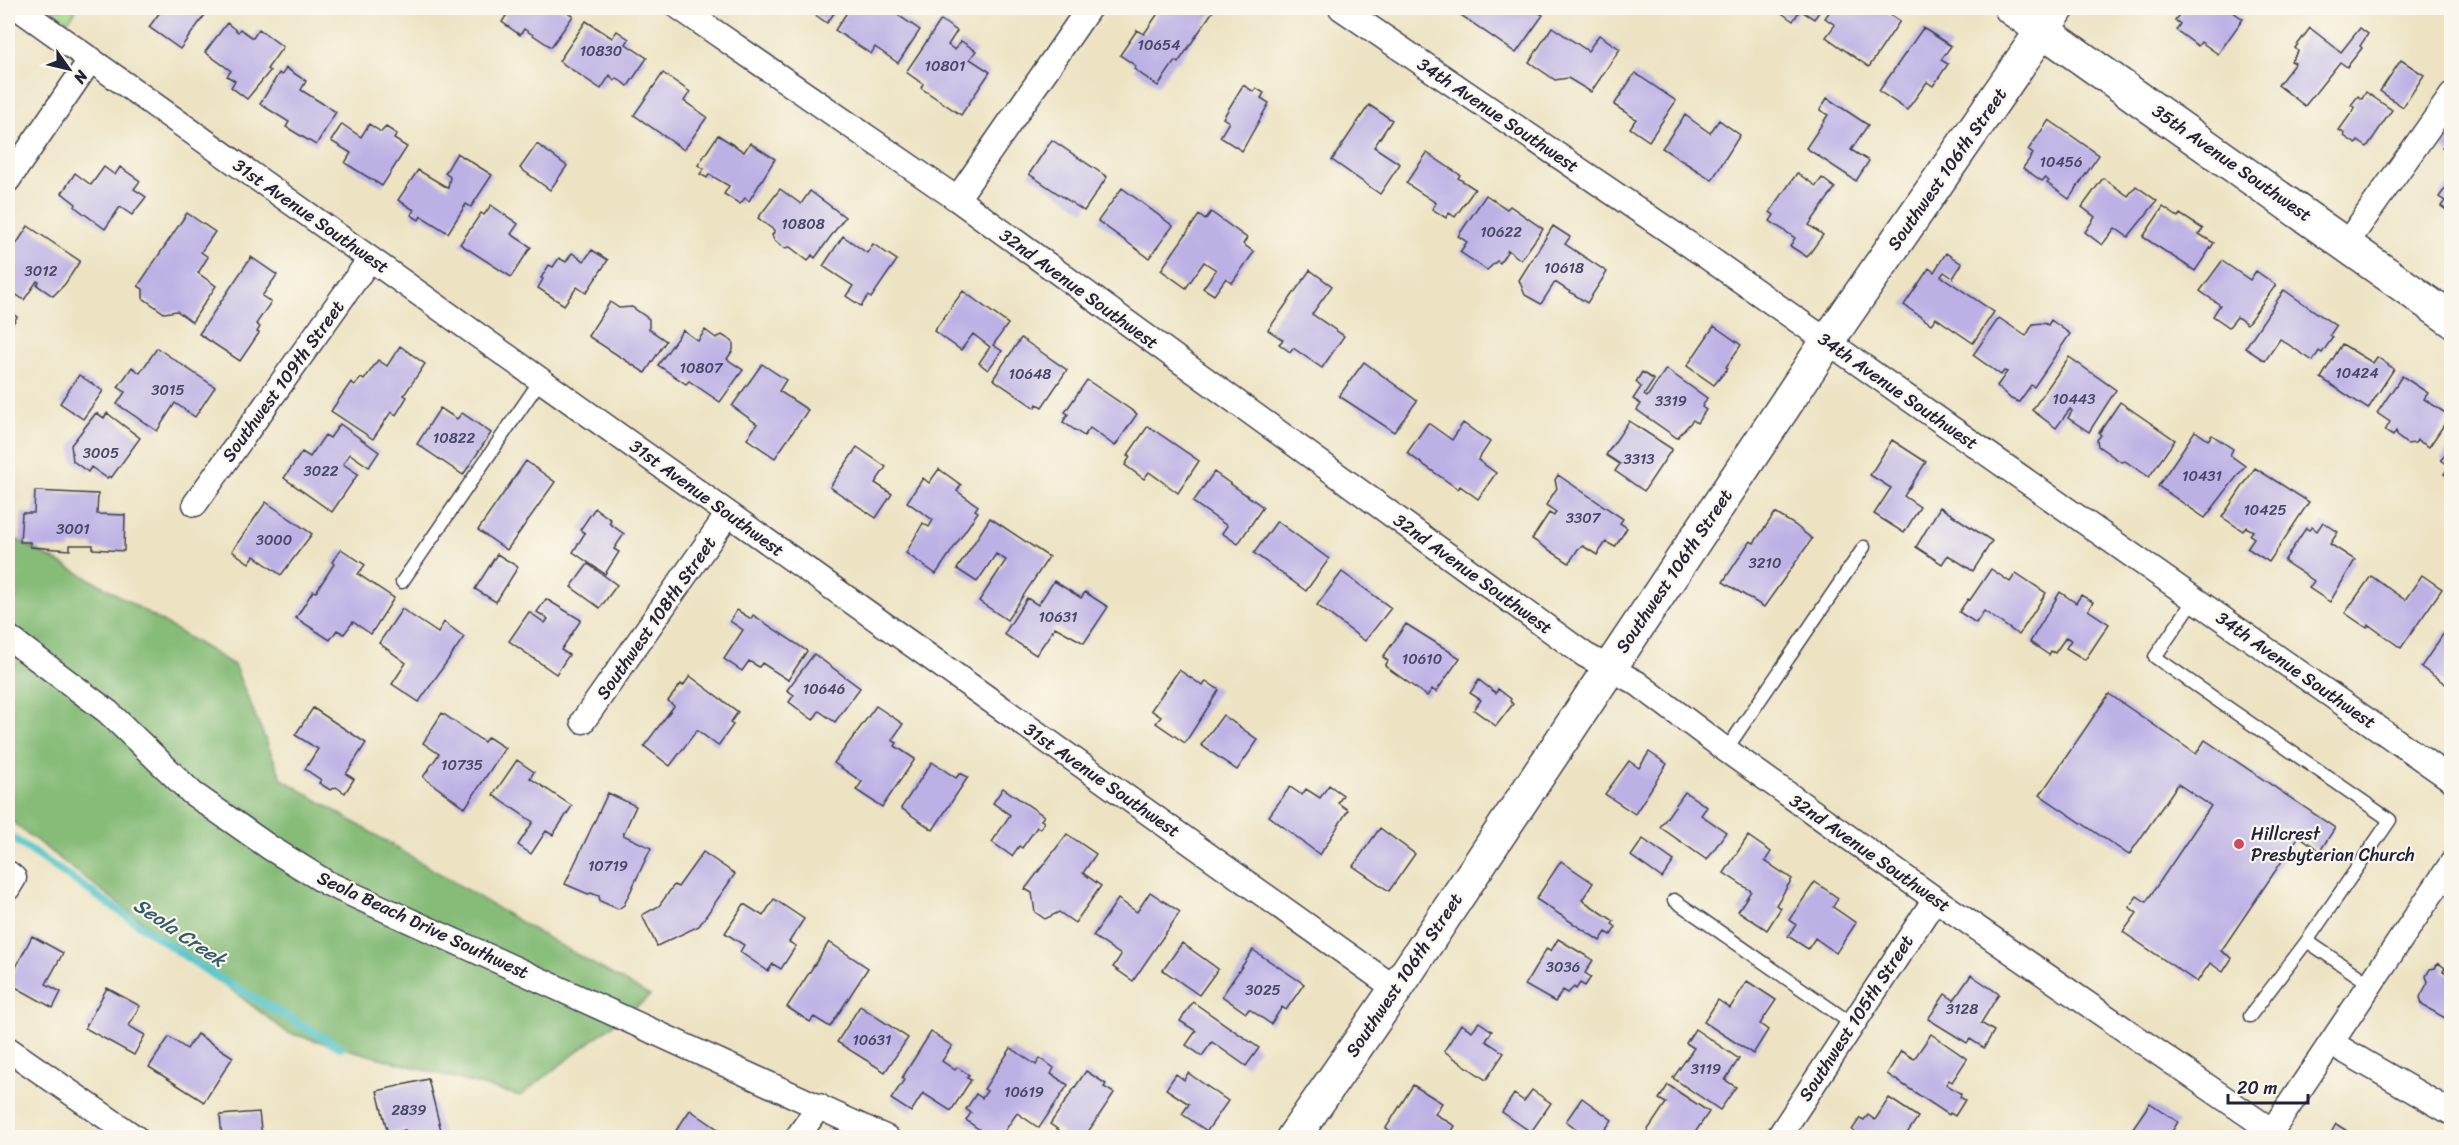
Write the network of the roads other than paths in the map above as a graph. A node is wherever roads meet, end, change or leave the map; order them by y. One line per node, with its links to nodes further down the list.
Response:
1 (18, 8): 7 (street, 31st Avenue Southwest)
2 (680, 8): 10 (street, 32nd Avenue Southwest)
3 (1089, 8): 10 (street)
4 (1341, 8): 14 (street, 34th Avenue Southwest)
5 (2011, 8): 6 (street, 35th Avenue Southwest)
6 (2050, 19): 11 (street, 35th Avenue Southwest); 14 (street, Southwest 106th Street)
7 (91, 59): 9 (street); 12 (street, 31st Avenue Southwest)
8 (2451, 94): 11 (street)
9 (8, 180)
10 (957, 199): 22 (street, 32nd Avenue Southwest)
11 (2346, 244): 13 (street, 35th Avenue Southwest)
12 (370, 259): 15 (street, 31st Avenue Southwest); 16 (street, Southwest 109th Street)
13 (2451, 320)
14 (1827, 342): 20 (street, 34th Avenue Southwest); 22 (street, Southwest 106th Street)
15 (543, 378): 17 (street, 31st Avenue Southwest); 19 (lane)
16 (195, 504)
17 (728, 514): 23 (street, Southwest 108th Street); 31 (street, 31st Avenue Southwest)
18 (1864, 548): 24 (lane)
19 (402, 582)
20 (2194, 600): 25 (street, 34th Avenue Southwest); 29 (lane)
21 (8, 637): 36 (street, Seola Beach Drive Southwest)
22 (1610, 667): 24 (street, 32nd Avenue Southwest); 31 (street, Southwest 106th Street)
23 (583, 721)
24 (1726, 750): 27 (street, 32nd Avenue Southwest)
25 (2451, 780)
26 (2451, 863): 30 (street)
27 (1935, 899): 33 (street, Southwest 105th Street); 38 (street, 32nd Avenue Southwest)
28 (1674, 900): 33 (lane)
29 (2307, 941): 30 (lane); 32 (lane)
30 (2370, 984): 34 (street)
31 (1396, 988): 42 (street, Southwest 106th Street)
32 (2250, 1016)
33 (1852, 1024): 43 (street, Southwest 105th Street)
34 (2331, 1043): 37 (street); 38 (street)
35 (8, 1049): 39 (street)
36 (819, 1106): 40 (street); 41 (street, Seola Beach Drive Southwest)
37 (2451, 1113)
38 (2270, 1134)
39 (136, 1137)
40 (797, 1137)
41 (887, 1137)
42 (1293, 1137)
43 (1778, 1137)

